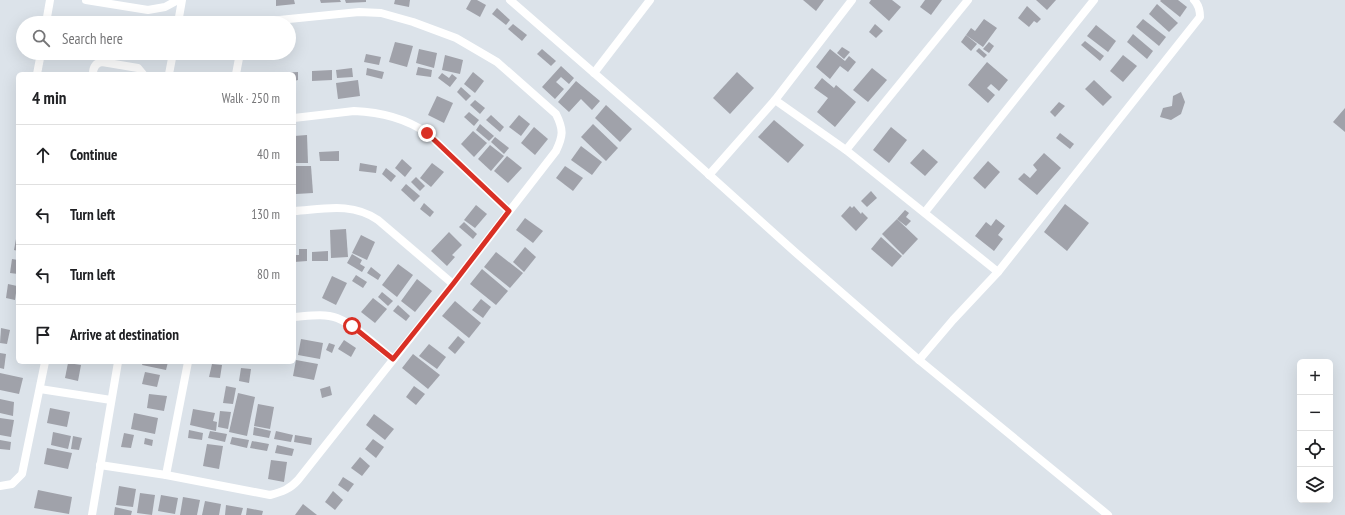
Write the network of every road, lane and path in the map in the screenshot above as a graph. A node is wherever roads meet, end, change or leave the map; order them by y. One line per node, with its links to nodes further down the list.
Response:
1 (50, 0): 11 (street)
2 (86, 0): 3 (street)
3 (178, 0)
4 (182, 0): 12 (street)
5 (510, 0): 22 (street)
6 (650, 0): 22 (street)
7 (852, 0): 23 (street)
8 (968, 0): 25 (street)
9 (1094, 0): 29 (street)
10 (1194, 0): 30 (street)
11 (47, 16)
12 (179, 16)
13 (296, 18): 28 (street)
14 (40, 60): 17 (street)
15 (172, 60): 20 (street)
16 (239, 60): 21 (street)
17 (38, 72)
18 (93, 72): 19 (street)
19 (142, 72)
20 (169, 72)
21 (236, 72)
22 (594, 72): 26 (street)
23 (775, 100): 25 (street); 26 (street)
24 (296, 118): 28 (street)
25 (846, 150): 29 (street)
26 (709, 175): 34 (street)
27 (296, 211): 31 (street)
28 (509, 211): 31 (street)
29 (925, 212): 30 (street)
30 (998, 272): 34 (street)
31 (453, 284): 33 (street)
32 (296, 317): 33 (street)
33 (393, 359): 41 (street)
34 (920, 360): 44 (street)
35 (45, 364): 38 (street)
36 (118, 364): 39 (street)
37 (188, 364): 41 (street)
38 (40, 389): 39 (street); 42 (street)
39 (111, 400): 40 (street)
40 (100, 465): 41 (street); 43 (street)
41 (166, 475)
42 (0, 486)
43 (92, 515)
44 (1108, 515)

